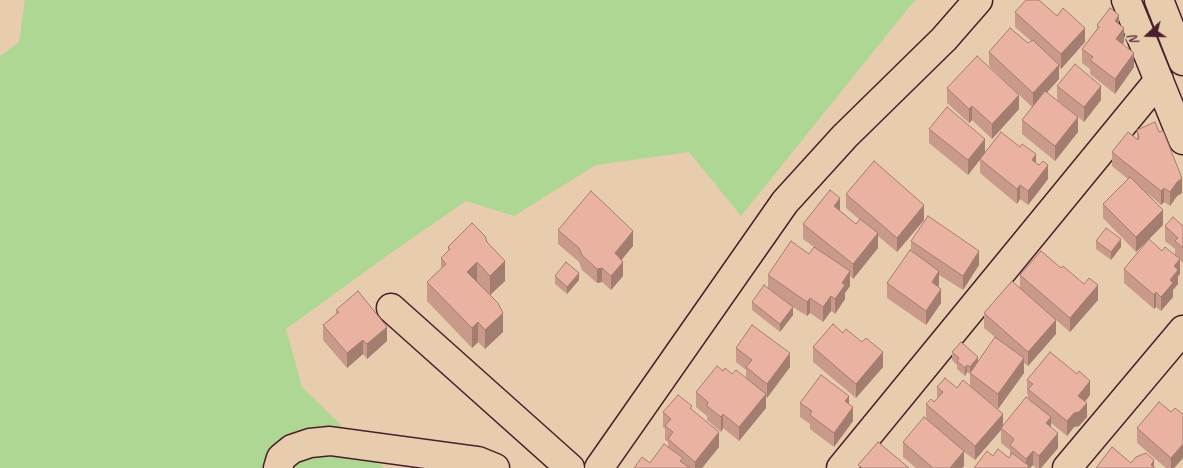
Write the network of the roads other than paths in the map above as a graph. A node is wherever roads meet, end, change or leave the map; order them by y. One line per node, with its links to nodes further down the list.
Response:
1 (978, 0): 12 (street)
2 (1126, 0): 5 (street)
3 (1160, 0): 4 (street)
4 (1183, 61)
5 (1159, 80): 6 (street); 13 (street)
6 (1183, 140)
7 (391, 308): 11 (street)
8 (1183, 330): 14 (street)
9 (278, 468): 10 (street)
10 (496, 468)
11 (570, 468)
12 (599, 468)
13 (841, 468)
14 (1067, 468)

